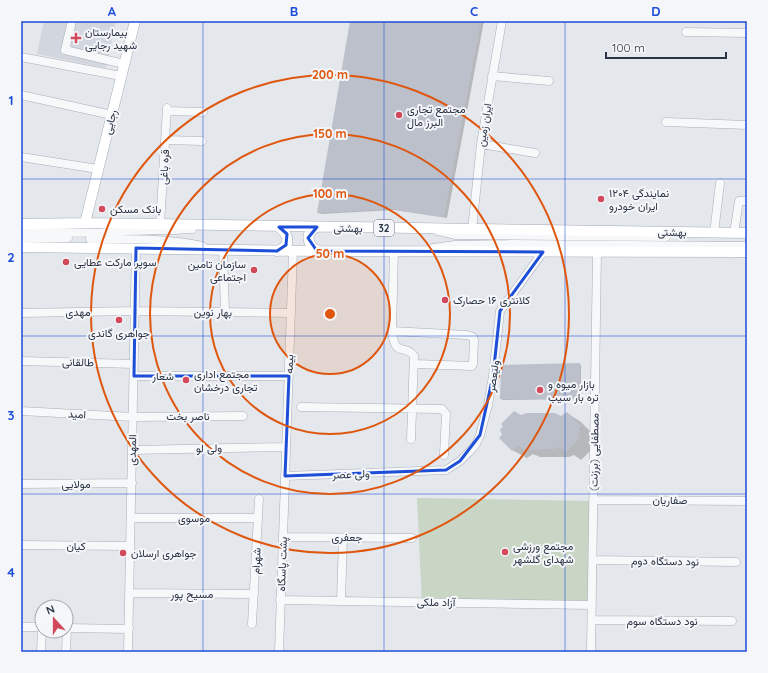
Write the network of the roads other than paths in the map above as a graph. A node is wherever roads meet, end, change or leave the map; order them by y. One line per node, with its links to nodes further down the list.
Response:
1 (72, 21): 7 (street)
2 (135, 21): 7 (main road, رجایی)
3 (502, 21): 9 (street, ایران زمین)
4 (686, 32): 5 (street)
5 (747, 33)
6 (21, 57): 8 (street)
7 (124, 64): 8 (main road, رجایی)
8 (121, 76): 13 (main road, رجایی)
9 (492, 76): 10 (street); 18 (street, ایران زمین)
10 (549, 81)
11 (21, 95): 13 (street)
12 (203, 112): 16 (street, قره باغی)
13 (112, 115): 21 (main road, رجایی)
14 (666, 122): 15 (street)
15 (747, 125)
16 (165, 140): 17 (street); 26 (street, قره باغی)
17 (202, 141)
18 (480, 144): 19 (street); 32 (street, ایران زمین)
19 (535, 153)
20 (21, 157): 21 (street)
21 (98, 169): 25 (main road, رجایی)
22 (720, 183): 33 (street)
23 (747, 201): 34 (street)
24 (21, 224): 25 (main road, بهشتی / 32)
25 (85, 224): 26 (main road, بهشتی / 32)
26 (160, 225): 27 (main road, بهشتی / 32)
27 (221, 226): 28 (main road, بهشتی / 32); 31 (street)
28 (279, 227): 29 (main road, بهشتی / 32); 41 (main road)
29 (317, 227): 30 (main road, بهشتی / 32); 43 (main road)
30 (428, 229): 32 (main road, بهشتی / 32); 35 (street)
31 (21, 230)
32 (472, 230): 33 (main road, بهشتی / 32)
33 (714, 233): 34 (main road, بهشتی / 32)
34 (734, 233): 35 (main road, بهشتی / 32)
35 (746, 234)
36 (21, 238): 40 (street)
37 (747, 246): 45 (street)
38 (21, 247): 39 (main road, بهشتی / 32)
39 (136, 248): 40 (main road, بهشتی / 32); 49 (street, المهدی)
40 (220, 250): 41 (main road, بهشتی / 32); 50 (street)
41 (277, 251): 42 (main road, بهشتی / 32)
42 (293, 251): 43 (main road, بهشتی / 32); 52 (street, بیمه)
43 (318, 251): 44 (main road, بهشتی / 32)
44 (394, 251): 45 (main road, بهشتی / 32); 53 (street)
45 (409, 251): 46 (main road, بهشتی / 32)
46 (543, 252): 47 (main road, بهشتی / 32); 68 (street, ولیعصر)
47 (597, 252): 48 (main road, بهشتی / 32); 73 (street, مصطفایی (برزنت))
48 (747, 252)
49 (135, 311): 50 (street, بهار نوین); 51 (street, مهدی); 55 (street, المهدی)
50 (225, 312): 52 (street, بهار نوین)
51 (21, 313)
52 (291, 313): 58 (street, بیمه)
53 (392, 331): 56 (street); 56 (street)
54 (21, 361): 55 (street, طالقانی)
55 (134, 364): 57 (street, المهدی)
56 (415, 364): 60 (street)
57 (134, 376): 58 (street, شعار); 62 (street, المهدی)
58 (289, 376): 65 (street, بیمه)
59 (301, 407): 60 (street)
60 (413, 408): 64 (street); 67 (street)
61 (21, 411): 62 (street, امید)
62 (133, 416): 63 (street, ناصر بخت); 66 (street, المهدی)
63 (243, 416)
64 (412, 439)
65 (286, 447): 66 (street, ولی لو); 69 (street, بیمه)
66 (132, 450): 70 (street, المهدی)
67 (444, 455)
68 (418, 472): 69 (street, ولی عصر)
69 (285, 476): 77 (street, پشت پاسگاه)
70 (132, 483): 71 (street, مولایی); 75 (street, المهدی)
71 (21, 484)
72 (259, 499): 76 (street, شهرام)
73 (594, 500): 74 (street, صفاریان); 82 (street, مصطفایی (برزنت))
74 (747, 501)
75 (131, 518): 76 (street, موسوی); 81 (street, المهدی)
76 (258, 518): 85 (street, شهرام)
77 (283, 537): 78 (street, جعفری); 86 (street, پشت پاسگاه)
78 (343, 538): 79 (street, جعفری); 87 (street)
79 (412, 538)
80 (21, 546): 81 (street, کیان)
81 (130, 546): 84 (street, المهدی)
82 (593, 560): 83 (street, نود دستگاه دوم); 88 (street, مصطفایی (برزنت))
83 (736, 562)
84 (129, 593): 85 (street, مسیح پور); 95 (street, المهدی)
85 (254, 594): 91 (street, شهرام)
86 (280, 600): 87 (street, آزاد ملکی); 101 (street, پشت پاسگاه)
87 (340, 601): 88 (street, آزاد ملکی)
88 (592, 605): 89 (street, مصطفایی (برزنت))
89 (592, 620): 90 (street, نود دستگاه سوم); 102 (street, مصطفایی (برزنت))
90 (732, 621)
91 (252, 624)
92 (21, 627): 93 (street)
93 (34, 627)
94 (74, 628): 95 (street)
95 (129, 629): 100 (street, المهدی)
96 (42, 639): 98 (street)
97 (66, 639): 99 (street)
98 (41, 652)
99 (66, 652)
100 (128, 652)
101 (278, 652)
102 (591, 652)

